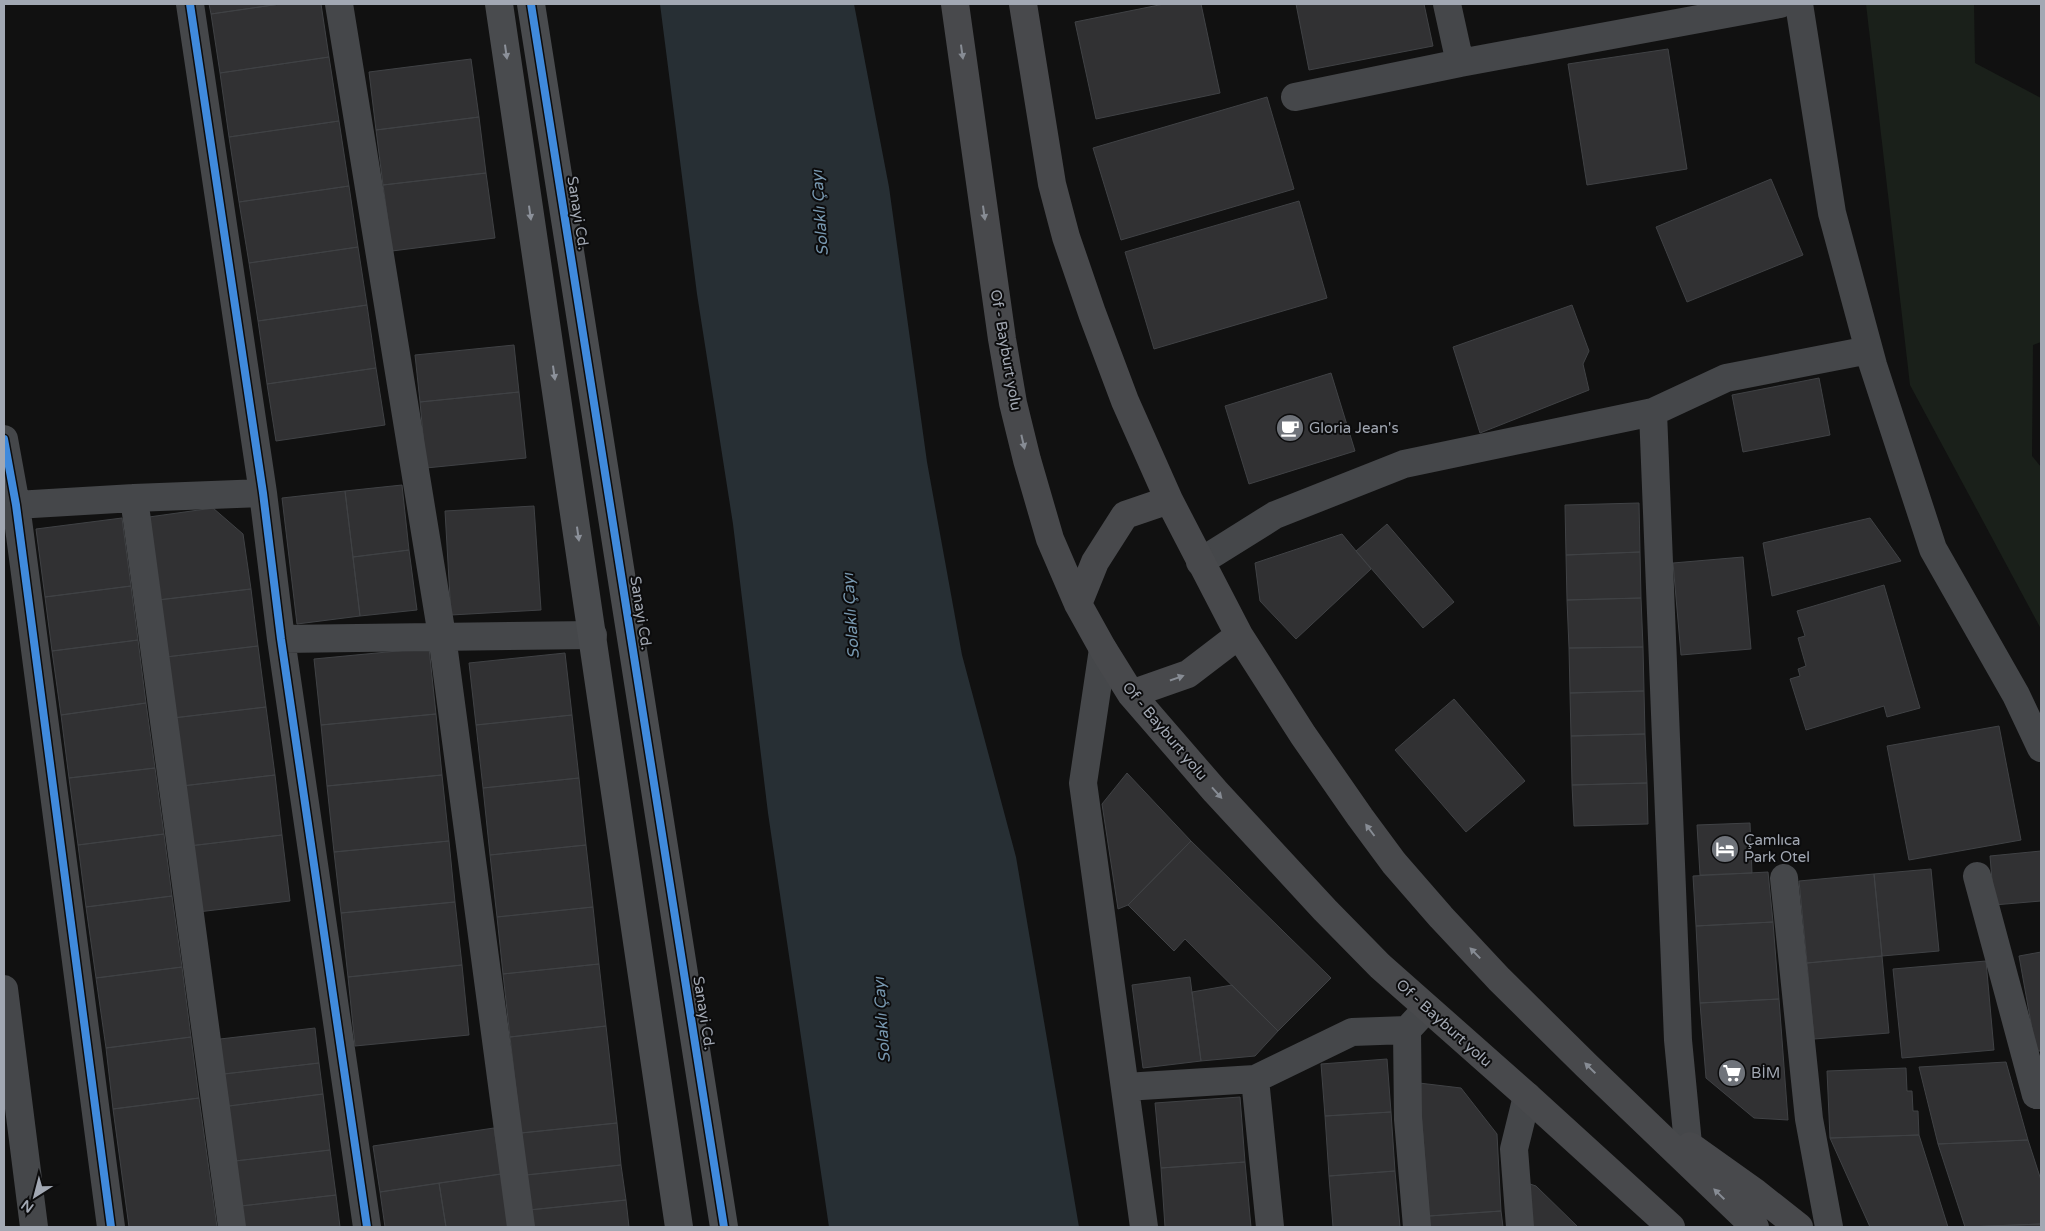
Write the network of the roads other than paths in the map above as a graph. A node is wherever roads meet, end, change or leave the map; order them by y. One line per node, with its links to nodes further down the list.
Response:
1 (190, 4): 15 (street)
2 (339, 4): 23 (street)
3 (499, 4): 21 (street, one-way to 21)
4 (531, 4): 47 (street, Sanayi Cd.)
5 (955, 4): 20 (highway, Of - Bayburt yolu, one-way to 20)
6 (1023, 4): 17 (highway)
7 (1447, 4): 10 (street)
8 (1780, 4): 10 (street)
9 (1799, 4): 12 (street)
10 (1460, 63): 11 (street)
11 (1295, 97)
12 (1868, 350): 13 (street); 27 (street)
13 (1654, 412): 19 (street); 39 (street)
14 (4, 439): 18 (street)
15 (263, 493): 16 (street); 24 (street)
16 (134, 498): 18 (street); 43 (street)
17 (1169, 500): 19 (highway); 20 (highway)
18 (16, 506): 42 (street)
19 (1200, 562): 22 (highway)
20 (1078, 604): 25 (highway, Of - Bayburt yolu)
21 (593, 635): 23 (street); 46 (street)
22 (1239, 635): 26 (highway, one-way to 22); 36 (highway, one-way to 22)
23 (442, 636): 24 (street); 45 (street)
24 (282, 639): 44 (street)
25 (1103, 649): 26 (highway, Of - Bayburt yolu); 35 (street)
26 (1131, 694): 31 (highway, Of - Bayburt yolu, one-way to 31)
27 (2041, 748)
28 (1977, 876): 37 (street)
29 (1784, 878): 54 (street)
30 (4, 989): 32 (street)
31 (1426, 1008): 33 (street); 38 (highway, Of - Bayburt yolu)
32 (6, 1025): 41 (street)
33 (1407, 1030): 34 (street); 50 (street)
34 (1255, 1078): 35 (street); 49 (street)
35 (1125, 1087): 48 (street)
36 (1613, 1091): 39 (highway); 52 (highway, one-way to 36)
37 (2041, 1095)
38 (1527, 1096): 40 (highway, Of - Bayburt yolu); 51 (street)
39 (1688, 1144): 53 (highway)
40 (1667, 1225)
41 (34, 1227)
42 (111, 1227)
43 (232, 1227)
44 (367, 1227)
45 (521, 1227)
46 (679, 1227)
47 (724, 1227)
48 (1144, 1227)
49 (1270, 1227)
50 (1417, 1227)
51 (1520, 1227)
52 (1755, 1227)
53 (1799, 1227)
54 (1829, 1227)

